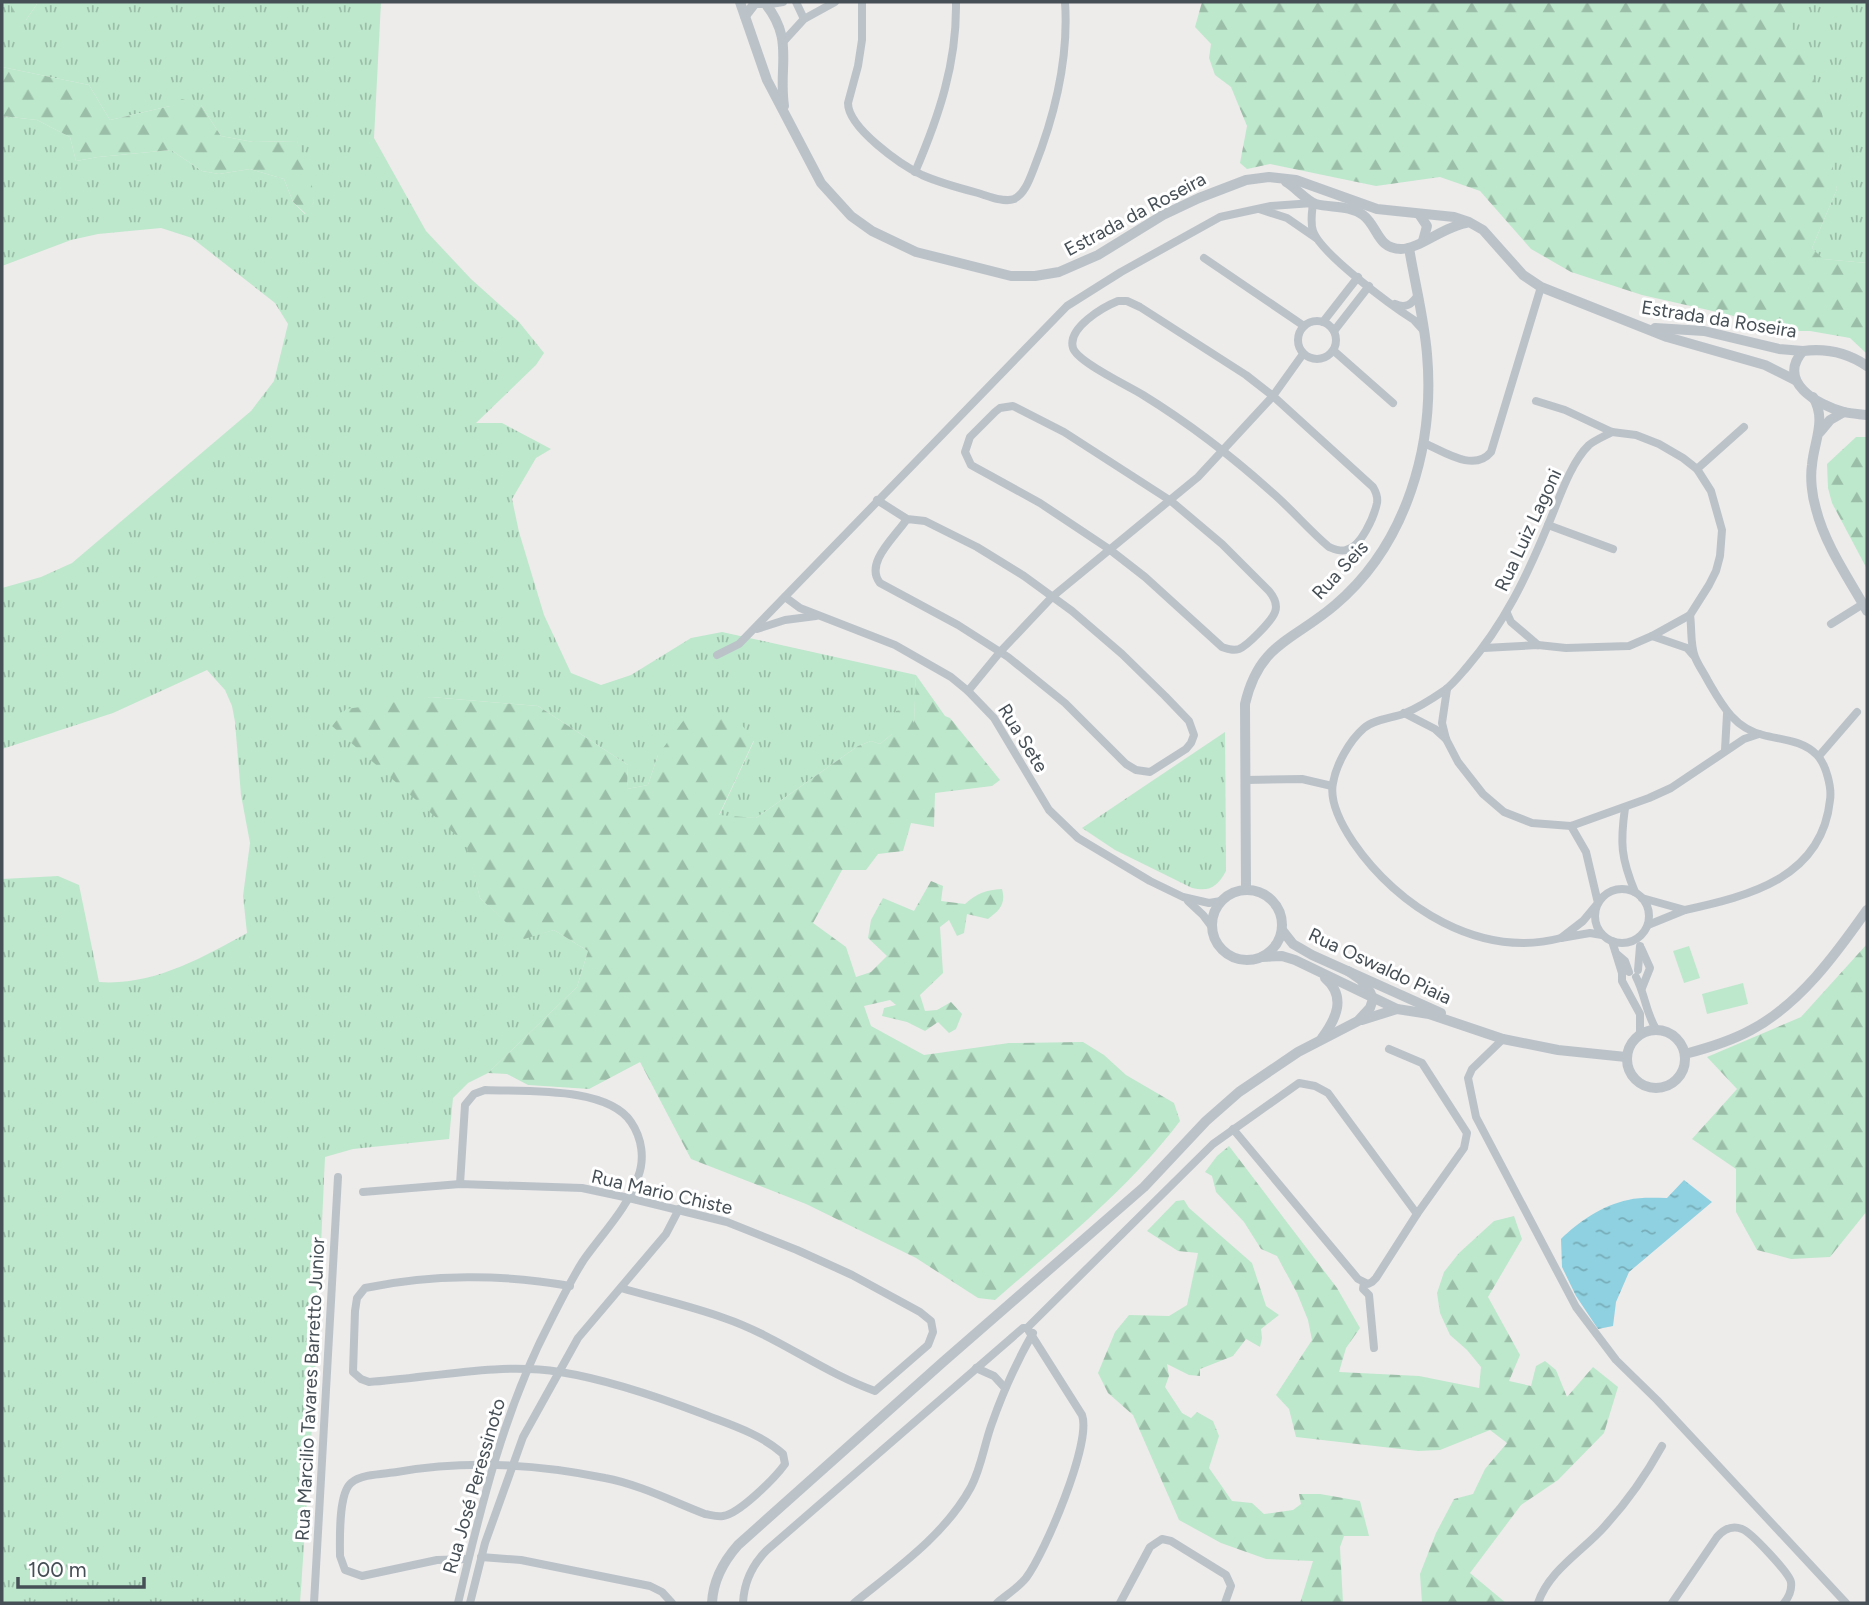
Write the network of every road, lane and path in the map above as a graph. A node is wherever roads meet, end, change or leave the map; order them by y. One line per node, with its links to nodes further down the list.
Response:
1 (740, 2): 9 (street, Estrada da Roseira)
2 (764, 2): 3 (street); 9 (street); 11 (street, Estrada da Roseira)
3 (783, 2)
4 (796, 2): 10 (street)
5 (835, 2): 10 (street)
6 (862, 2): 15 (street)
7 (956, 2): 15 (street)
8 (1065, 2): 15 (street)
9 (745, 16): 12 (street, Estrada da Roseira)
10 (804, 19): 11 (street)
11 (783, 42): 13 (street, Estrada da Roseira)
12 (761, 63): 13 (street); 14 (street, Estrada da Roseira)
13 (785, 63): 14 (street, Estrada da Roseira)
14 (784, 110): 16 (street, Estrada da Roseira)
15 (915, 172)
16 (1279, 178): 17 (street, Estrada da Roseira); 18 (street)
17 (1332, 194): 18 (street); 20 (street, Estrada da Roseira)
18 (1312, 204): 19 (street); 23 (street); 24 (street)
19 (1257, 208): 24 (street); 55 (street)
20 (1377, 209): 21 (street, Estrada da Roseira); 23 (street)
21 (1419, 214): 22 (street, Estrada da Roseira); 25 (street)
22 (1469, 222): 25 (street); 30 (street, Estrada da Roseira)
23 (1371, 226): 26 (street)
24 (1317, 240): 28 (street)
25 (1423, 242): 26 (street)
26 (1409, 248): 31 (street, Rua Seis)
27 (1204, 258): 35 (street)
28 (1357, 277): 29 (street); 33 (street)
29 (1369, 286): 32 (street); 36 (street)
30 (1541, 287): 34 (street, Estrada da Roseira); 52 (street)
31 (1418, 295): 32 (street); 37 (street, Rua Seis)
32 (1389, 301): 37 (street)
33 (1323, 322): 35 (street); 36 (street)
34 (1629, 322): 39 (street, Estrada da Roseira); 42 (street, Estrada da Roseira)
35 (1304, 326): 40 (street)
36 (1334, 331): 38 (street)
37 (1425, 333): 52 (street, Rua Seis)
38 (1334, 351): 40 (street); 46 (street)
39 (1803, 351): 41 (street, Estrada da Roseira); 42 (street, Estrada da Roseira)
40 (1303, 354): 43 (street)
41 (1867, 366)
42 (1795, 380): 44 (street, Estrada da Roseira)
43 (1273, 396): 53 (street); 53 (street); 53 (street)
44 (1813, 397): 47 (street, Estrada da Roseira); 51 (street)
45 (1536, 401): 50 (street)
46 (1392, 403)
47 (1844, 412): 48 (street, Estrada da Roseira); 51 (street)
48 (1867, 415)
49 (1744, 427): 54 (street)
50 (1612, 432): 54 (street); 58 (street, Rua Luiz Lagoni)
51 (1820, 432): 63 (street)
52 (1424, 443): 84 (street, Rua Seis)
53 (1223, 451): 56 (street)
54 (1697, 470): 65 (street)
55 (877, 499): 57 (street); 61 (street)
56 (1171, 501): 59 (street); 59 (street); 59 (street)
57 (907, 519): 62 (street); 72 (street)
58 (1548, 525): 60 (street); 64 (street, Rua Luiz Lagoni)
59 (1109, 549): 62 (street)
60 (1613, 549)
61 (785, 597): 66 (street, Rua Sete); 68 (street)
62 (1052, 597): 72 (street); 72 (street)
63 (1865, 608): 67 (street)
64 (1507, 613): 70 (street, Rua Luiz Lagoni); 71 (street)
65 (1690, 615): 69 (street); 74 (street)
66 (824, 617): 68 (street); 76 (street, Rua Sete)
67 (1831, 624)
68 (748, 634): 73 (street)
69 (1653, 636): 70 (street); 74 (street)
70 (1538, 645): 71 (street)
71 (1483, 648): 75 (street)
72 (1000, 652): 76 (street)
73 (717, 655)
74 (1694, 656): 79 (street)
75 (1447, 689): 78 (street); 81 (street)
76 (968, 691): 90 (street, Rua Sete)
77 (1857, 712): 83 (street)
78 (1404, 713): 81 (street); 85 (street)
79 (1727, 714): 80 (street); 82 (street)
80 (1759, 734): 82 (street); 83 (street)
81 (1446, 739): 87 (street)
82 (1725, 750): 86 (street)
83 (1819, 756): 93 (street)
84 (1246, 780): 85 (street); 88 (street, Rua Seis)
85 (1332, 786): 99 (street)
86 (1625, 808): 87 (street); 89 (street)
87 (1571, 826): 92 (street)
88 (1246, 890): 91 (street); 97 (street)
89 (1638, 895): 92 (street); 93 (street); 95 (street)
90 (1183, 897): 91 (street, Rua Sete); 96 (street, Rua Sete)
91 (1221, 901): 96 (street)
92 (1598, 903): 98 (street); 99 (street)
93 (1685, 910): 95 (street)
94 (1867, 910): 119 (street)
95 (1648, 925): 100 (street)
96 (1212, 926): 104 (street)
97 (1282, 930): 104 (street); 106 (street, Rua Oswaldo Piaia)
98 (1602, 935): 99 (street); 101 (street)
99 (1561, 938)
100 (1639, 938): 101 (street); 102 (street)
101 (1612, 941): 103 (street)
102 (1641, 948): 107 (street); 108 (street)
103 (1618, 955): 107 (street); 109 (street)
104 (1262, 957): 105 (street, Rua Oswaldo Piaia)
105 (1315, 970): 110 (street, Rua Oswaldo Piaia); 117 (street)
106 (1348, 971): 110 (street); 113 (street, Rua Oswaldo Piaia)
107 (1633, 974): 108 (street); 109 (street)
108 (1642, 988): 114 (street)
109 (1632, 995): 115 (street)
110 (1373, 999): 111 (street, Rua Oswaldo Piaia); 112 (street)
111 (1397, 1009): 112 (street); 113 (street, Rua Oswaldo Piaia)
112 (1358, 1021): 117 (street)
113 (1468, 1027): 116 (street, Rua Oswaldo Piaia)
114 (1656, 1029): 115 (street); 119 (street)
115 (1640, 1033): 120 (street)
116 (1503, 1039): 120 (street, Rua Oswaldo Piaia); 155 (street)
117 (1320, 1042): 146 (street)
118 (1389, 1049): 127 (street)
119 (1685, 1054): 120 (street)
120 (1626, 1056)
121 (1233, 1129): 127 (street); 128 (street); 131 (street)
122 (338, 1177): 142 (street, Rua Marcilio Tavares Barretto Junior)
123 (460, 1184): 124 (street, Rua Mario Chiste); 125 (street, Rua Mario Chiste); 125 (street, Rua José Peressinoto)
124 (363, 1192)
125 (629, 1198): 126 (street, Rua Mario Chiste); 129 (street, Rua José Peressinoto)
126 (679, 1209): 130 (street, Rua José Peressinoto); 130 (street, Rua Mario Chiste)
127 (1417, 1214): 128 (street)
128 (1368, 1283): 132 (street)
129 (569, 1286): 134 (street, Rua José Peressinoto); 134 (street)
130 (621, 1288): 135 (street, Rua José Peressinoto)
131 (1030, 1331): 133 (street); 136 (street); 149 (street)
132 (1374, 1348)
133 (976, 1368): 136 (street); 147 (street)
134 (527, 1371): 135 (street); 139 (street, Rua José Peressinoto)
135 (559, 1372): 138 (street, Rua José Peressinoto); 138 (street)
136 (1005, 1388): 148 (street)
137 (1662, 1446): 152 (street)
138 (513, 1464): 139 (street); 140 (street, Rua José Peressinoto)
139 (493, 1465): 141 (street, Rua José Peressinoto); 141 (street)
140 (481, 1557): 144 (street, Rua José Peressinoto); 145 (street)
141 (468, 1559): 143 (street, Rua José Peressinoto)
142 (314, 1603)
143 (458, 1603)
144 (470, 1603)
145 (672, 1603)
146 (712, 1603)
147 (743, 1603)
148 (855, 1603)
149 (997, 1603)
150 (1120, 1603): 151 (street)
151 (1225, 1603)
152 (1538, 1603)
153 (1672, 1603): 154 (street)
154 (1784, 1603)
155 (1846, 1603)

